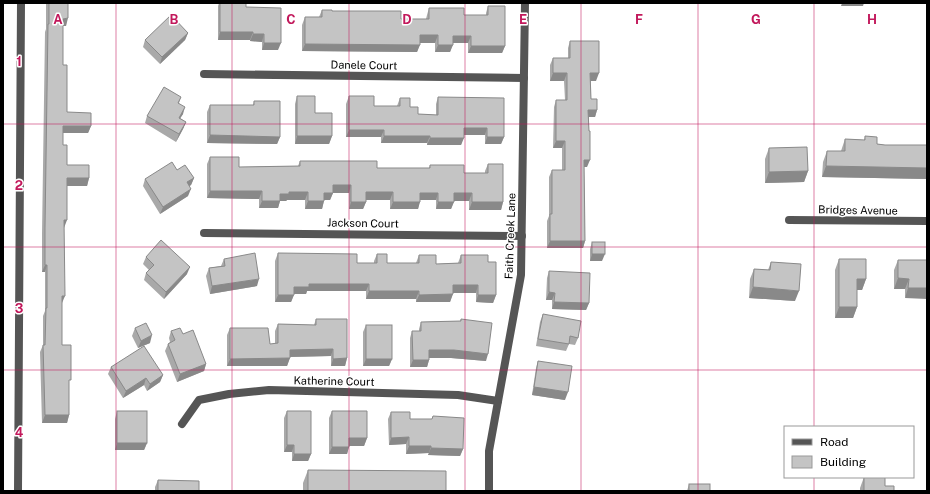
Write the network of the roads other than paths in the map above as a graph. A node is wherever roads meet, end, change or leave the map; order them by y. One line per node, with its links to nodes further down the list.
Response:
1 (21, 3): 11 (street)
2 (525, 3): 4 (street, Faith Creek Lane)
3 (204, 74): 4 (street, Danele Court)
4 (524, 78): 8 (street, Faith Creek Lane)
5 (789, 220): 6 (street, Bridges Avenue)
6 (927, 221)
7 (204, 233): 8 (street, Jackson Court)
8 (522, 236): 9 (street, Faith Creek Lane)
9 (498, 401): 10 (street, Katherine Court); 12 (street, Faith Creek Lane)
10 (182, 424)
11 (18, 491)
12 (489, 491)

